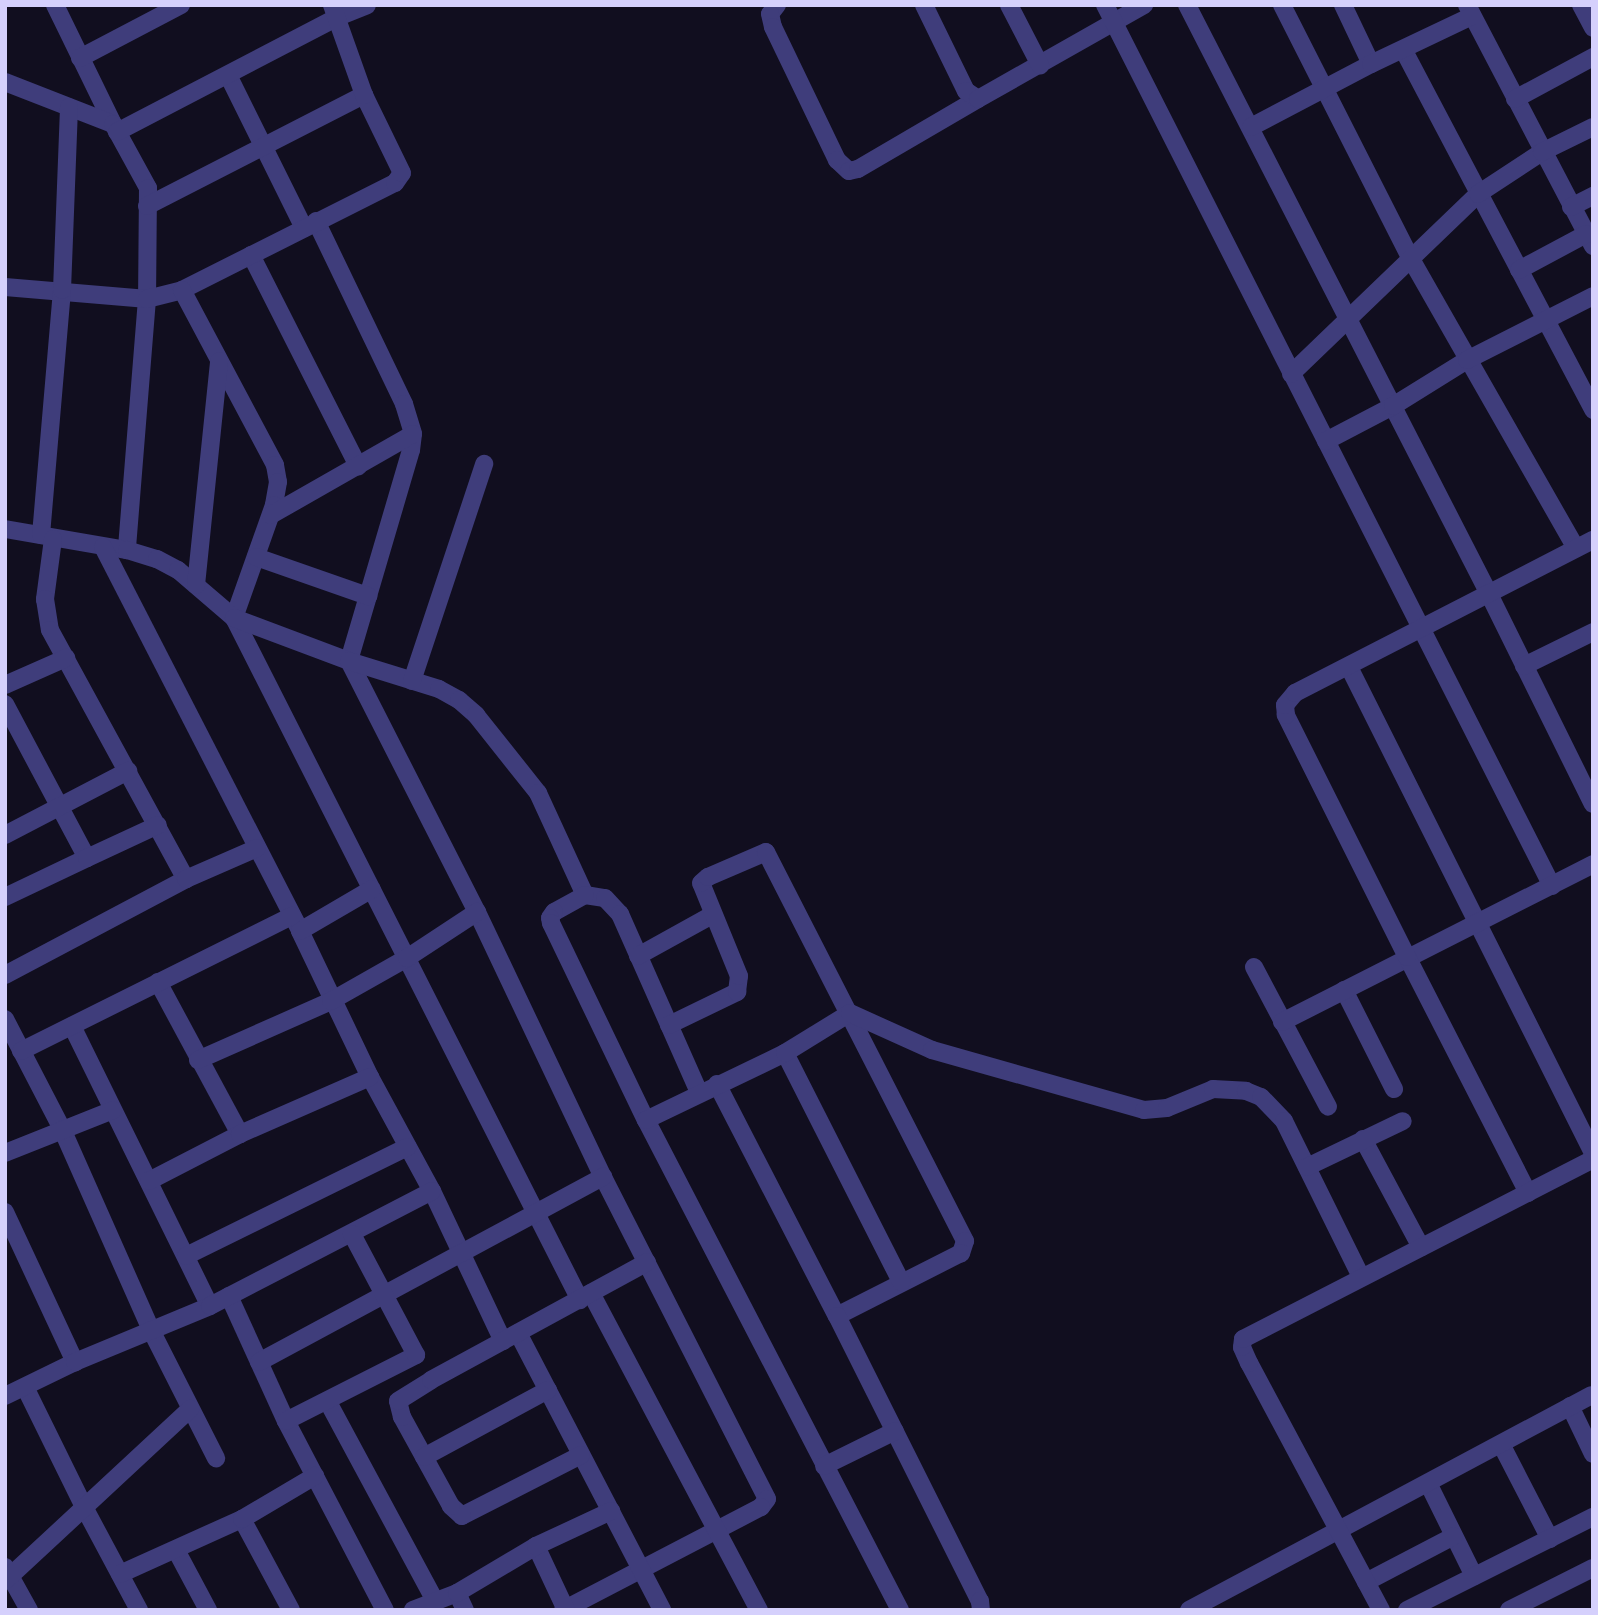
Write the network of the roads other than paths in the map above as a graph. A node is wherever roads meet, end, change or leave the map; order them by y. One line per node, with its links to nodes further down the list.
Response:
1 (55, 5): 18 (street)
2 (181, 5): 18 (street)
3 (366, 5): 12 (street)
4 (777, 5): 25 (street)
5 (923, 5): 25 (street)
6 (1009, 5): 20 (street)
7 (1144, 5): 14 (street)
8 (1186, 5): 28 (street)
9 (1282, 5): 23 (street)
10 (1343, 5): 19 (street)
11 (1581, 5): 15 (street)
12 (335, 11): 21 (street); 24 (street)
13 (1470, 11): 16 (street); 26 (street)
14 (1109, 14): 20 (street); 51 (street)
15 (1593, 28)
16 (1404, 51): 19 (street); 33 (street)
17 (1593, 57): 26 (street)
18 (80, 58): 30 (street)
19 (1371, 64): 23 (street)
20 (1040, 65): 25 (street)
21 (228, 75): 30 (street); 31 (street)
22 (5, 82): 27 (street)
23 (1325, 89): 28 (street); 40 (street)
24 (364, 95): 31 (street); 37 (street)
25 (978, 99)
26 (1515, 99): 32 (street)
27 (69, 107): 30 (street); 43 (street)
28 (1251, 127): 47 (street)
29 (1593, 127): 32 (street)
30 (115, 128): 35 (street)
31 (264, 146): 35 (street); 37 (street)
32 (1542, 152): 33 (street); 36 (street)
33 (1478, 194): 40 (street); 41 (street)
34 (1593, 196): 36 (street)
35 (147, 206): 46 (street)
36 (1571, 208): 38 (street)
37 (310, 225): 39 (street); 54 (street)
38 (1589, 240): 41 (street)
39 (251, 255): 44 (street); 57 (street)
40 (1411, 259): 47 (street); 49 (street)
41 (1519, 270): 48 (street)
42 (5, 287): 43 (street)
43 (62, 290): 46 (street); 60 (street)
44 (182, 290): 46 (street); 50 (street)
45 (1593, 296): 48 (street)
46 (147, 299): 64 (street)
47 (1345, 319): 51 (street); 52 (street)
48 (1545, 319): 49 (street); 53 (street)
49 (1467, 360): 52 (street); 63 (street)
50 (219, 361): 58 (street); 66 (street)
51 (1291, 374): 55 (street)
52 (1394, 406): 55 (street); 67 (street)
53 (1593, 410)
54 (413, 434): 57 (street); 68 (street)
55 (1326, 441): 70 (street)
56 (484, 464): 76 (street)
57 (358, 466): 58 (street)
58 (271, 515): 65 (street)
59 (5, 529): 60 (street)
60 (47, 537): 62 (street); 72 (street)
61 (1593, 540): 63 (street)
62 (103, 547): 64 (street); 84 (street)
63 (1576, 548): 67 (street)
64 (127, 550): 66 (street)
65 (256, 557): 68 (street); 69 (street)
66 (196, 585): 69 (street)
67 (1489, 594): 70 (street); 74 (street)
68 (368, 596): 73 (street)
69 (234, 618): 73 (street); 89 (street)
70 (1423, 628): 75 (street); 88 (street)
71 (1593, 632): 74 (street)
72 (66, 658): 77 (street); 79 (street)
73 (349, 661): 76 (street); 92 (street)
74 (1524, 666): 80 (street)
75 (1349, 667): 94 (street); 97 (street)
76 (412, 681): 90 (street)
77 (5, 685)
78 (5, 704): 81 (street)
79 (128, 771): 81 (street); 82 (street)
80 (1593, 804)
81 (60, 806): 83 (street); 85 (street)
82 (158, 825): 85 (street); 87 (street)
83 (5, 835)
84 (257, 848): 87 (street); 95 (street)
85 (87, 859): 91 (street)
86 (1593, 864): 88 (street)
87 (186, 879): 100 (street)
88 (1552, 886): 94 (street)
89 (372, 890): 95 (street); 98 (street)
90 (586, 895): 96 (street); 118 (street)
91 (5, 897)
92 (477, 912): 98 (street); 128 (street)
93 (712, 915): 96 (street); 104 (street); 107 (street)
94 (1477, 922): 97 (street); 125 (street)
95 (296, 923): 101 (street); 103 (street)
96 (638, 956): 107 (street)
97 (1407, 957): 102 (street); 131 (street)
98 (407, 958): 103 (street); 133 (street)
99 (1254, 967): 105 (street)
100 (5, 975)
101 (158, 982): 108 (street); 111 (street)
102 (1344, 990): 105 (street); 114 (street)
103 (331, 1000): 111 (street); 112 (street)
104 (850, 1013): 110 (street); 127 (street); 140 (street)
105 (1282, 1021): 116 (street)
106 (6, 1022): 109 (street)
107 (669, 1025): 115 (street)
108 (72, 1026): 109 (street); 117 (street)
109 (21, 1051): 120 (street)
110 (785, 1053): 113 (street); 140 (street)
111 (198, 1060): 121 (street)
112 (370, 1077): 121 (street); 123 (street)
113 (717, 1084): 115 (street); 145 (street)
114 (1394, 1088)
115 (699, 1092): 118 (street)
116 (1328, 1107)
117 (113, 1110): 120 (street); 129 (street)
118 (646, 1120): 165 (street)
119 (1403, 1121): 122 (street)
120 (62, 1129): 124 (street); 146 (street)
121 (240, 1135): 129 (street)
122 (1363, 1139): 127 (street); 135 (street)
123 (408, 1147): 130 (street); 137 (street)
124 (5, 1153)
125 (1593, 1153)
126 (1593, 1159): 131 (street)
127 (1307, 1167): 139 (street)
128 (603, 1177): 133 (street); 138 (street)
129 (149, 1181): 137 (street)
130 (432, 1191): 134 (street); 136 (street)
131 (1528, 1193): 135 (street)
132 (5, 1212): 149 (street)
133 (539, 1214): 136 (street); 143 (street)
134 (352, 1234): 141 (street); 142 (street)
135 (1421, 1247): 139 (street)
136 (462, 1255): 141 (street); 147 (street)
137 (186, 1256): 144 (street)
138 (647, 1262): 143 (street); 172 (street)
139 (1361, 1277): 173 (street)
140 (901, 1282): 145 (street)
141 (384, 1295): 148 (street); 150 (street)
142 (229, 1296): 144 (street); 150 (street)
143 (586, 1296): 147 (street); 172 (street)
144 (210, 1306): 146 (street)
145 (837, 1316): 159 (street)
146 (150, 1331): 149 (street); 157 (street)
147 (511, 1337): 151 (street); 153 (street)
148 (416, 1355): 151 (street); 155 (street)
149 (75, 1362): 152 (street)
150 (259, 1362): 158 (street)
151 (430, 1380): 163 (street)
152 (11, 1390): 168 (street)
153 (548, 1390): 162 (street); 163 (street)
154 (1591, 1395): 156 (street)
155 (328, 1402): 158 (street); 185 (street)
156 (1570, 1406): 160 (street); 161 (street)
157 (190, 1409): 164 (street); 168 (street)
158 (286, 1421): 166 (street)
159 (895, 1431): 165 (street); 198 (street)
160 (1502, 1444): 167 (street); 175 (street)
161 (1593, 1454)
162 (581, 1455): 163 (street); 169 (street)
163 (424, 1457)
164 (216, 1458)
165 (824, 1466): 197 (street)
166 (315, 1476): 171 (street); 192 (street)
167 (1428, 1483): 173 (street); 174 (street)
168 (84, 1507): 180 (street); 181 (street)
169 (611, 1511): 176 (street); 179 (street)
170 (1593, 1517): 175 (street)
171 (242, 1519): 177 (street); 191 (street)
172 (718, 1528): 179 (street); 196 (street)
173 (1339, 1530): 183 (street); 187 (street)
174 (1454, 1536): 182 (street); 183 (street)
175 (1550, 1539): 182 (street)
176 (536, 1546): 184 (street); 186 (street)
177 (176, 1550): 180 (street); 190 (street)
178 (1593, 1568): 201 (street)
179 (641, 1571): 186 (street); 195 (street)
180 (120, 1574): 189 (street)
181 (7, 1575): 188 (street)
182 (1474, 1576): 200 (street)
183 (1366, 1582): 199 (street)
184 (457, 1592): 185 (street); 194 (street)
185 (435, 1601): 193 (street)
186 (565, 1609)
187 (1192, 1609)
188 (29, 1610)
189 (139, 1610)
190 (208, 1610)
191 (291, 1610)
192 (385, 1610)
193 (413, 1610)
194 (465, 1610)
195 (662, 1610)
196 (759, 1610)
197 (900, 1610)
198 (981, 1610)
199 (1381, 1610)
200 (1407, 1610)
201 (1509, 1610)

